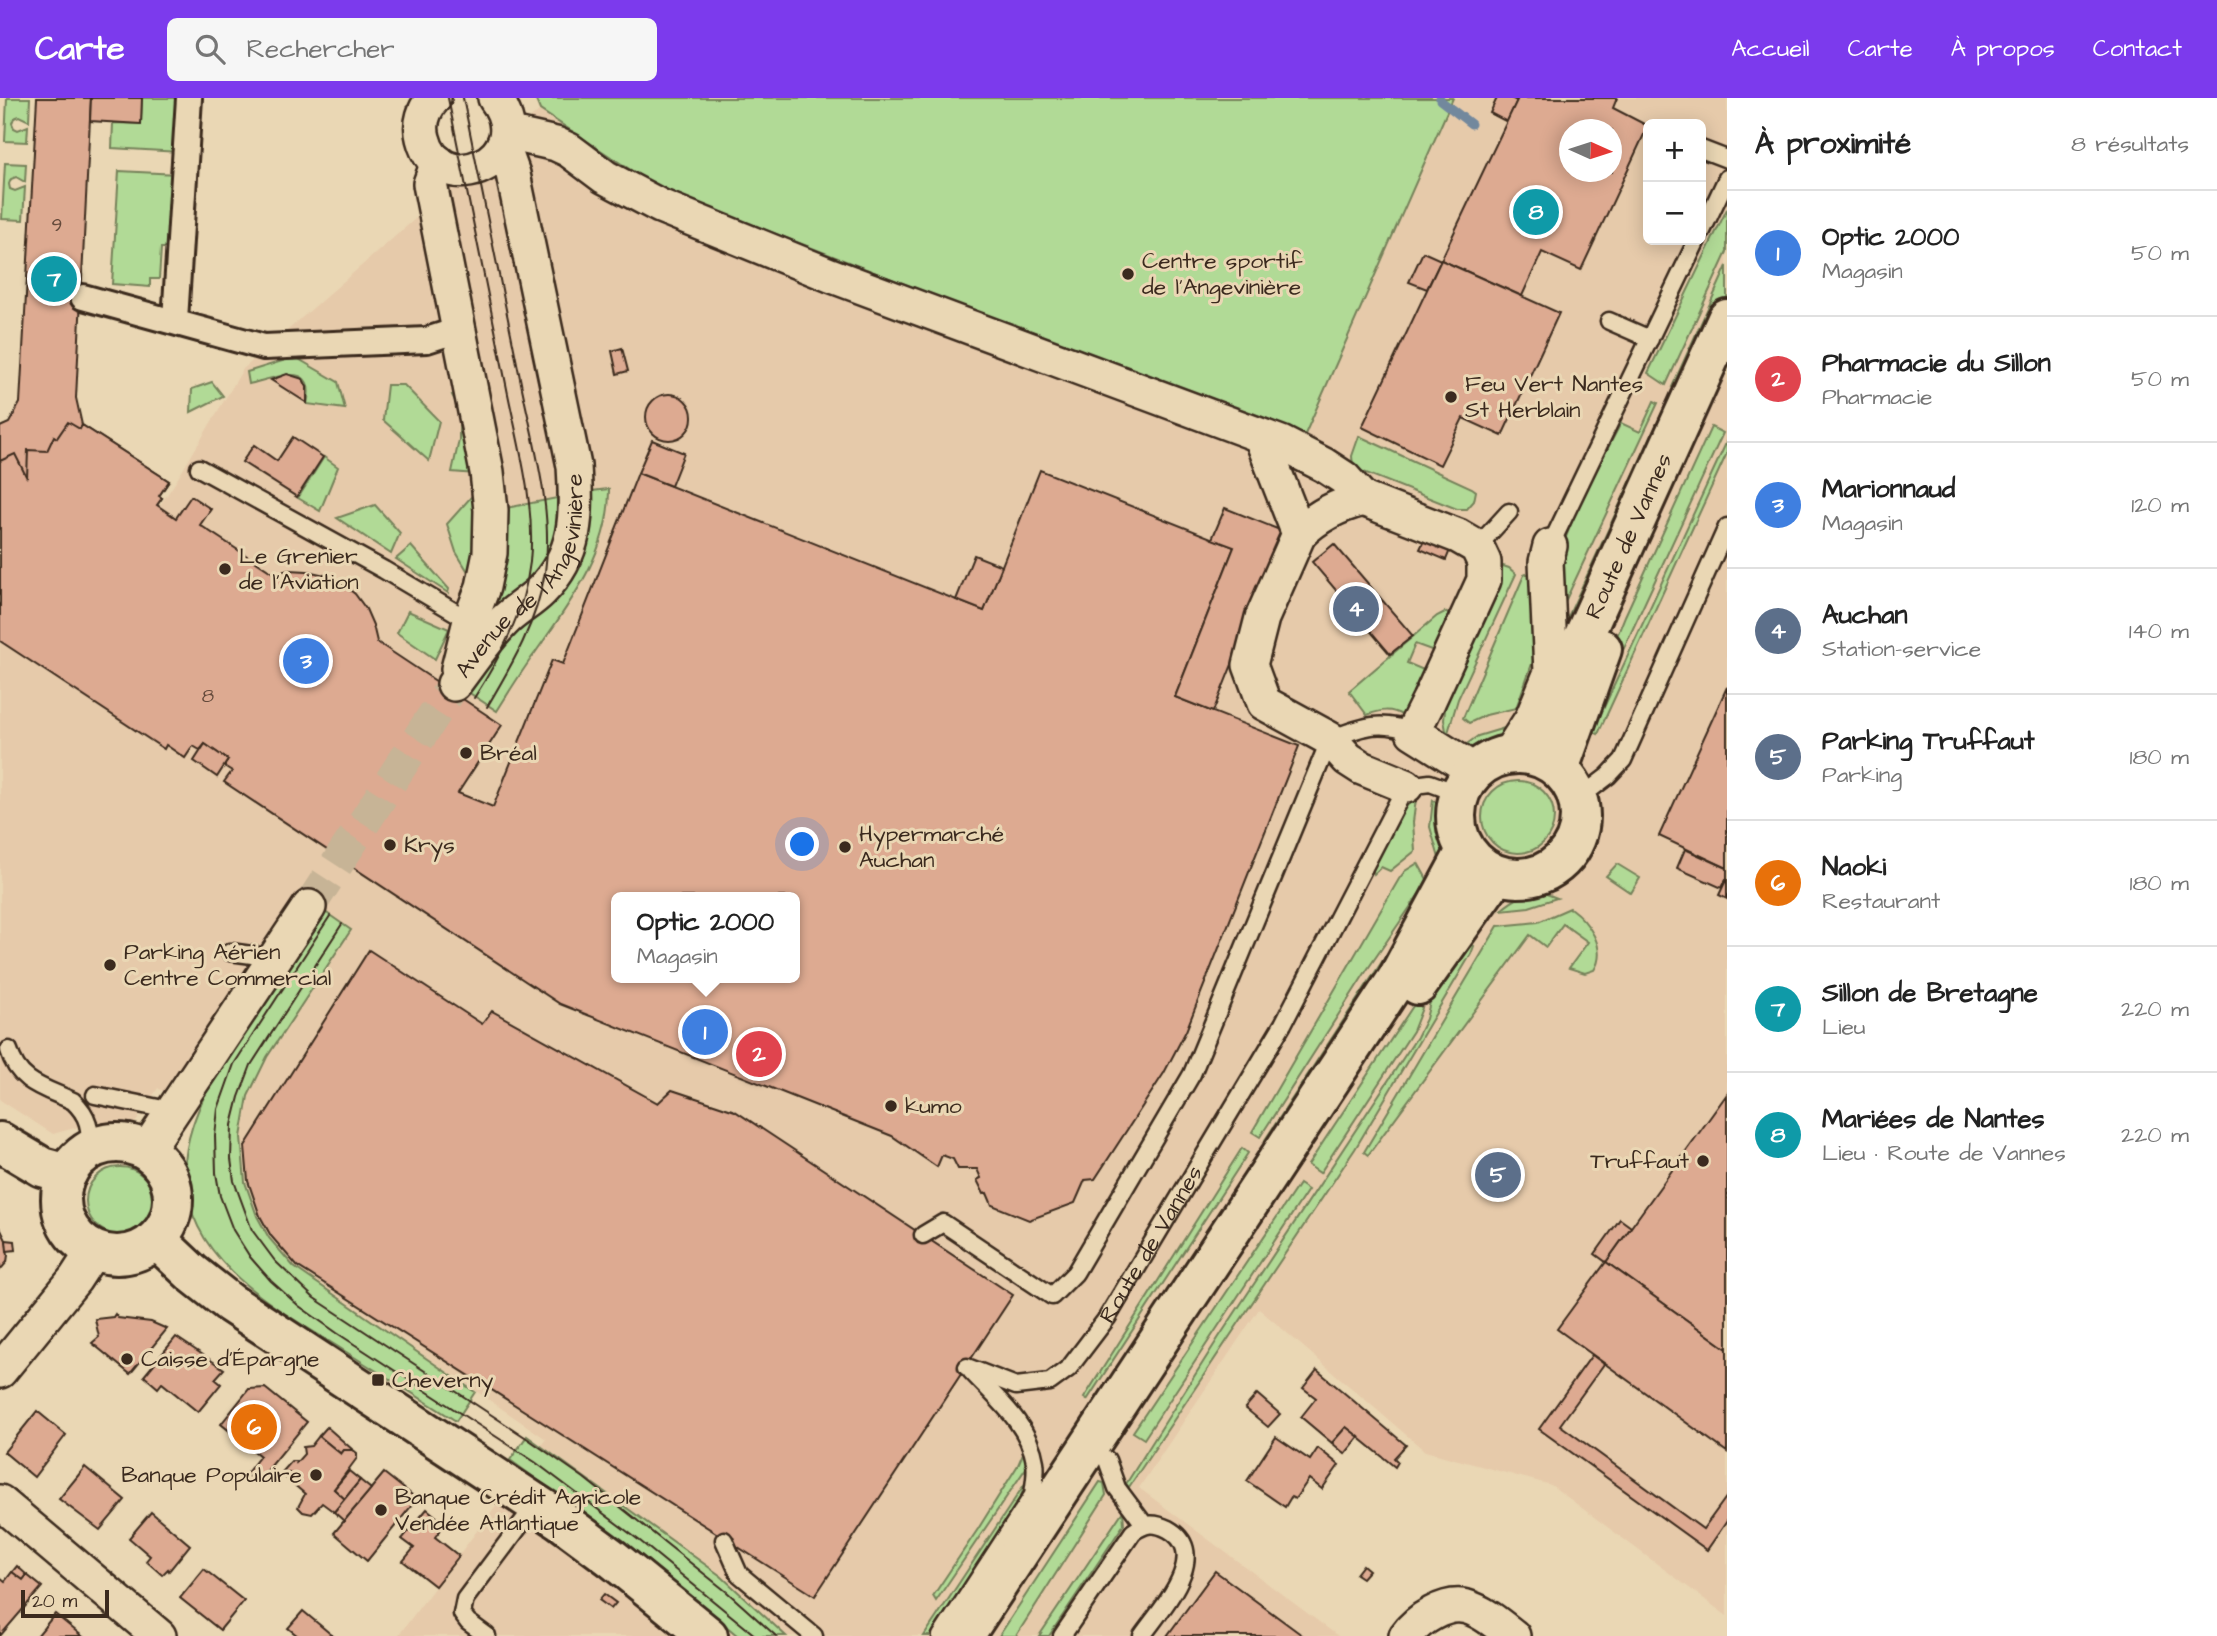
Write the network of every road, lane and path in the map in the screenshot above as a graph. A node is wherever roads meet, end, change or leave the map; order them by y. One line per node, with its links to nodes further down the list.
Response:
1 (189, 98): 13 (street)
2 (495, 98): 4 (street)
3 (428, 102): 7 (street)
4 (505, 139): 7 (street); 18 (street); 26 (street, Avenue de l'Angevinière)
5 (1706, 151): 6 (lane)
6 (1727, 159)
7 (438, 162): 15 (street, Avenue de l'Angevinière)
8 (1727, 178): 9 (lane)
9 (1706, 222)
10 (1696, 245): 16 (lane)
11 (83, 297): 13 (street)
12 (1727, 319): 29 (main road, Route de Vannes)
13 (175, 320): 15 (street)
14 (1609, 321): 16 (lane)
15 (458, 330): 26 (street, Avenue de l'Angevinière)
16 (1650, 339): 24 (lane)
17 (1727, 374): 29 (main road, Route de Vannes)
18 (1261, 437): 20 (street); 23 (street)
19 (199, 468): 26 (lane)
20 (1363, 499): 23 (street); 25 (street)
21 (1509, 512): 25 (lane)
22 (1727, 527): 29 (lane)
23 (1299, 534): 28 (street)
24 (1550, 545): 29 (street)
25 (1477, 547): 27 (street)
26 (470, 621)
27 (1413, 732): 28 (lane); 29 (street)
28 (1330, 739): 30 (street); 42 (lane)
29 (1518, 774): 30 (lane); 31 (main road); 32 (main road)
30 (1406, 786): 55 (lane, Route de Vannes)
31 (1466, 851): 32 (main road); 56 (main road)
32 (1496, 875): 46 (main road)
33 (309, 907): 35 (street)
34 (230, 952): 35 (lane)
35 (274, 958): 38 (street)
36 (9, 1050): 41 (lane)
37 (95, 1095): 38 (lane)
38 (173, 1111): 40 (street)
39 (0, 1142): 41 (main road)
40 (146, 1151): 41 (main road); 43 (main road)
41 (78, 1162): 44 (main road)
42 (923, 1235)
43 (156, 1239): 44 (main road); 48 (main road)
44 (94, 1251): 45 (street)
45 (0, 1371)
46 (1107, 1460): 49 (lane); 57 (main road)
47 (0, 1502): 52 (street)
48 (536, 1504): 51 (main road); 53 (lane)
49 (1144, 1524): 58 (lane); 59 (lane)
50 (724, 1540): 54 (lane)
51 (702, 1634)
52 (159, 1636)
53 (487, 1636)
54 (814, 1636)
55 (941, 1636)
56 (964, 1636)
57 (990, 1636)
58 (1062, 1636)
59 (1142, 1636)
60 (1406, 1636): 61 (street)
61 (1513, 1636)

